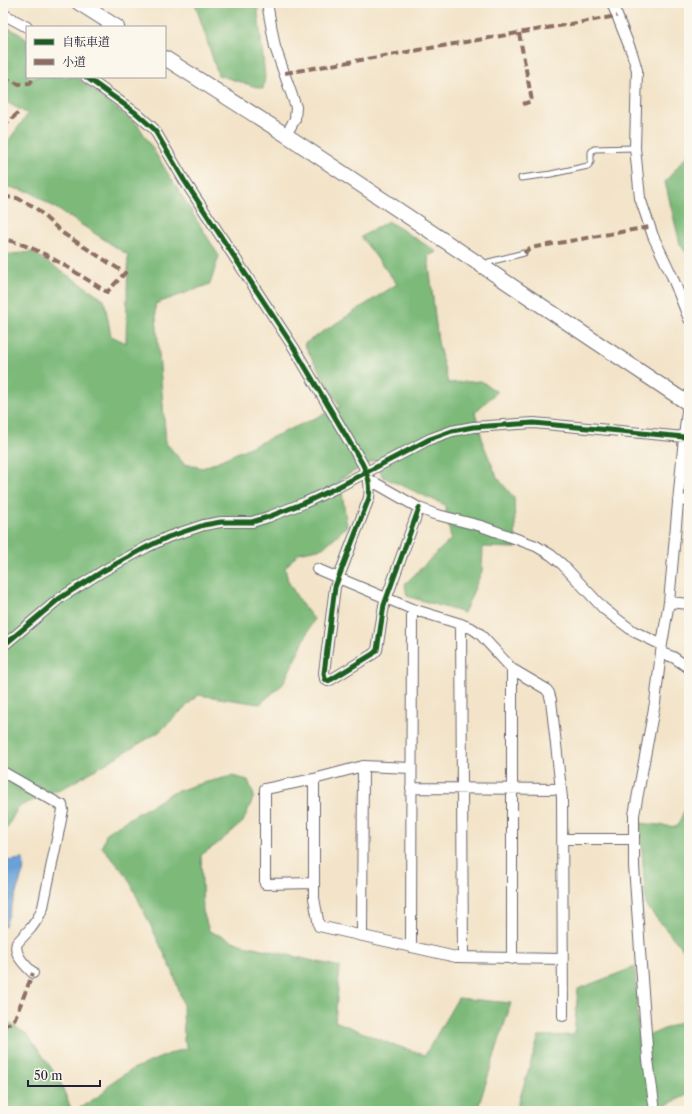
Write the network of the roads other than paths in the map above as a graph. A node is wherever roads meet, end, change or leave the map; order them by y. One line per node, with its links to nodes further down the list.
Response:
1 (79, 3): 6 (street)
2 (267, 3): 9 (street)
3 (612, 3): 10 (street)
4 (3, 14): 5 (street)
5 (26, 26)
6 (115, 26)
7 (166, 59): 9 (street)
8 (87, 78): 17 (street)
9 (286, 135): 13 (street)
10 (635, 148): 11 (lane); 14 (street)
11 (521, 178)
12 (524, 253): 13 (lane)
13 (483, 267): 15 (street)
14 (689, 319)
15 (688, 400): 16 (street)
16 (684, 437): 17 (street); 18 (street)
17 (368, 476): 20 (street); 22 (street); 28 (street)
18 (678, 500): 19 (street); 24 (street)
19 (689, 500)
20 (419, 508): 23 (street); 29 (street)
21 (317, 569): 22 (street)
22 (339, 578): 23 (street); 23 (street)
23 (386, 599): 26 (street)
24 (669, 602): 25 (street); 29 (street)
25 (689, 604)
26 (412, 609): 27 (street); 33 (street)
27 (461, 624): 31 (street); 37 (street)
28 (3, 646)
29 (661, 648): 30 (street); 41 (street)
30 (689, 668)
31 (512, 669): 38 (street); 39 (street)
32 (362, 766): 33 (street); 35 (street); 43 (street)
33 (411, 768): 36 (street)
34 (3, 772): 48 (street)
35 (314, 779): 42 (street); 42 (street)
36 (411, 788): 37 (street); 44 (street)
37 (462, 788): 38 (street); 45 (street)
38 (512, 788): 39 (street); 46 (street)
39 (561, 789): 40 (street)
40 (563, 839): 41 (street); 47 (street)
41 (634, 839): 50 (street)
42 (314, 883): 43 (street)
43 (362, 935): 44 (street)
44 (411, 947): 45 (street)
45 (463, 957): 46 (street)
46 (512, 959): 47 (street)
47 (562, 959): 49 (street)
48 (33, 973)
49 (563, 1016)
50 (655, 1111)

